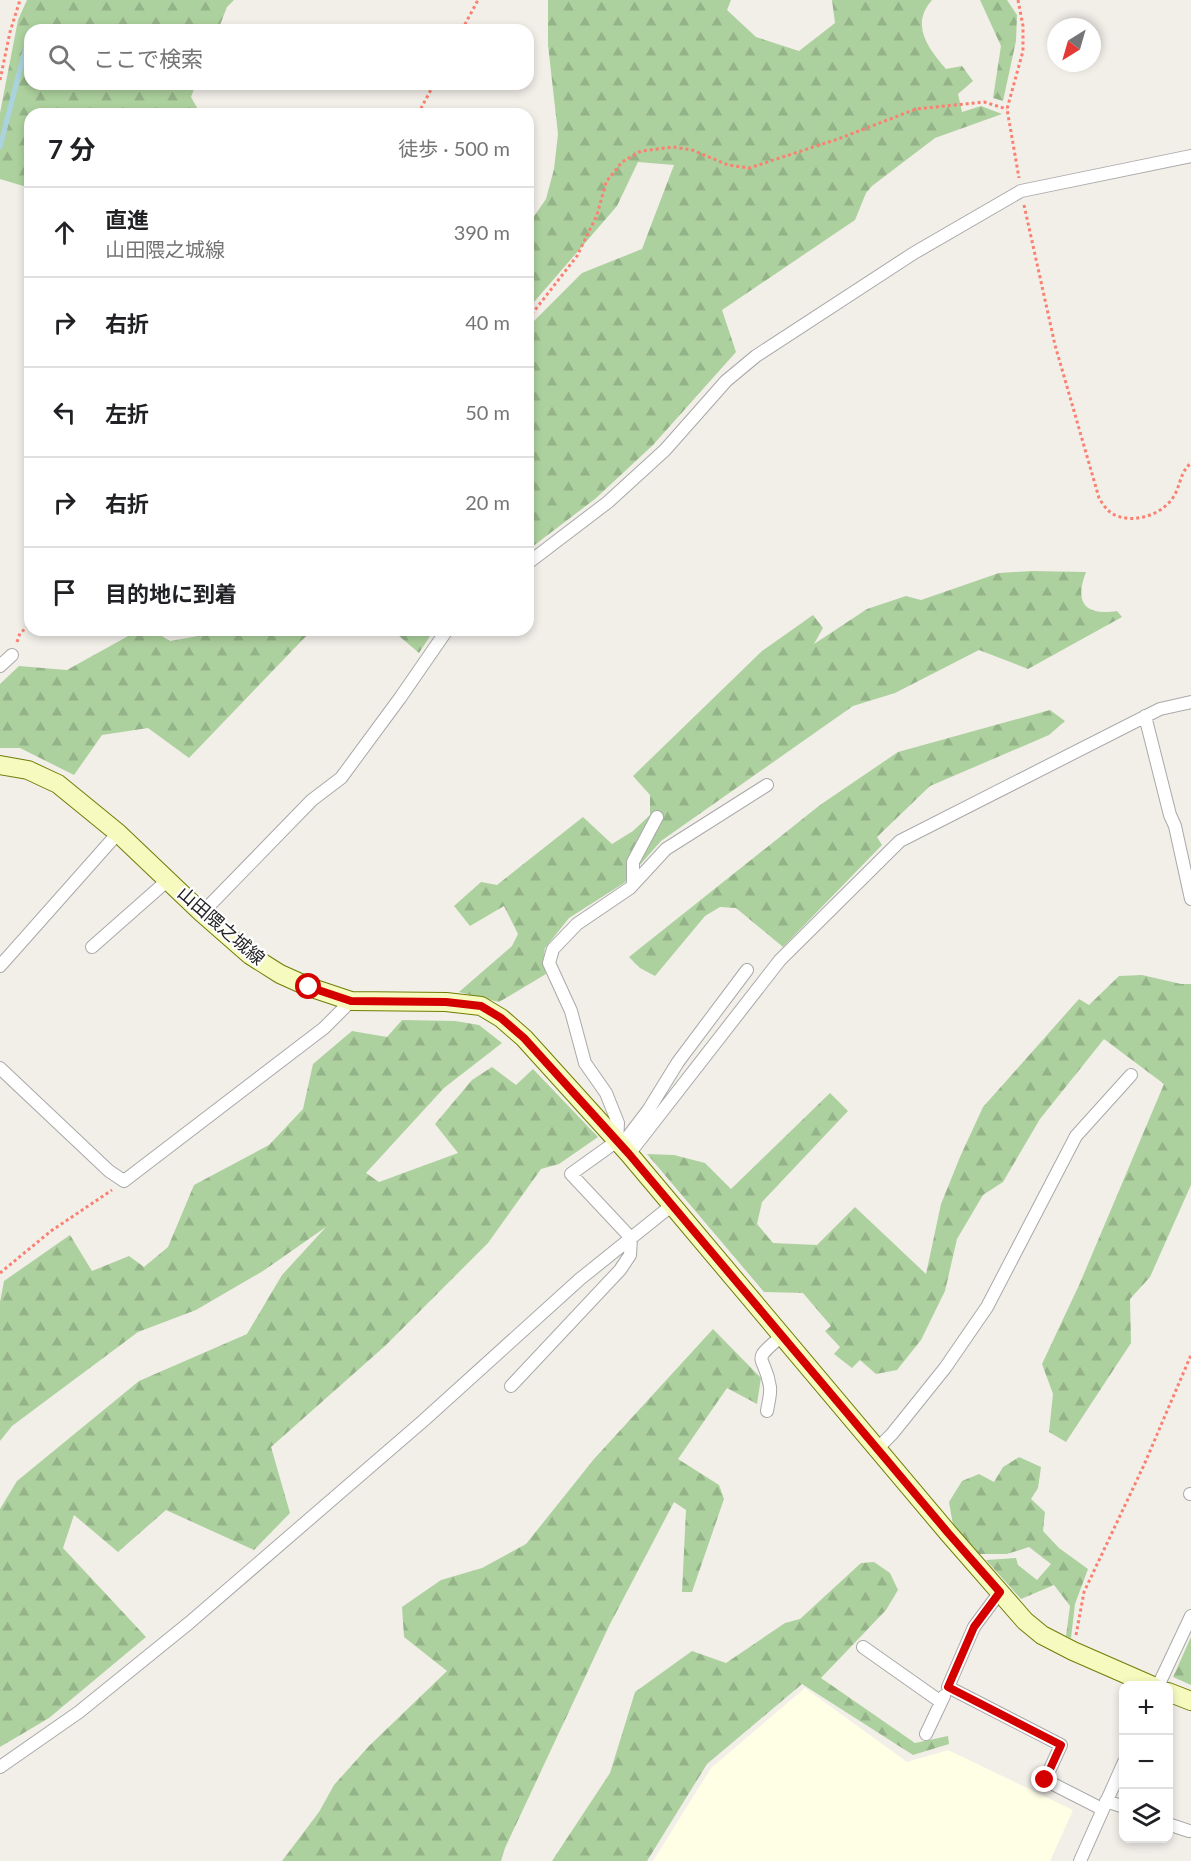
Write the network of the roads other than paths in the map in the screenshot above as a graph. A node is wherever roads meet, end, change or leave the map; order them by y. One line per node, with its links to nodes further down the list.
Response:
1 (1191, 156): 2 (street)
2 (534, 558)
3 (443, 636): 15 (street)
4 (12, 655): 5 (street)
5 (0, 666)
6 (1191, 702): 7 (street)
7 (1145, 716): 14 (street); 22 (street)
8 (0, 765): 11 (main road, 山田隈之城線)
9 (767, 785): 13 (street)
10 (657, 817): 13 (street)
11 (118, 833): 12 (main road, 山田隈之城線); 17 (street)
12 (168, 880): 15 (main road, 山田隈之城線); 16 (street)
13 (633, 884): 22 (street)
14 (1191, 899)
15 (202, 914): 19 (main road, 山田隈之城線)
16 (92, 947)
17 (0, 966)
18 (747, 970): 22 (street)
19 (351, 1001): 20 (street); 22 (main road, 山田隈之城線)
20 (0, 1068)
21 (1131, 1075): 28 (street)
22 (622, 1147): 23 (main road, 山田隈之城線); 24 (street)
23 (671, 1206): 24 (street); 25 (main road, 山田隈之城線)
24 (631, 1238): 26 (street); 39 (street)
25 (783, 1335): 27 (street); 28 (main road, 山田隈之城線)
26 (511, 1386)
27 (767, 1411)
28 (877, 1449): 29 (main road, 山田隈之城線)
29 (1000, 1592): 32 (main road, 山田隈之城線); 34 (street)
30 (1191, 1616): 33 (street)
31 (863, 1647): 37 (street)
32 (1142, 1681)
33 (1160, 1681)
34 (948, 1687): 37 (street); 41 (street)
35 (1173, 1694): 36 (main road)
36 (1191, 1701)
37 (941, 1702): 38 (street)
38 (926, 1734)
39 (0, 1767)
40 (1119, 1773): 41 (street)
41 (1104, 1805): 42 (street); 45 (street)
42 (1119, 1807)
43 (1173, 1826): 44 (street)
44 (1189, 1831)
45 (1080, 1861)

